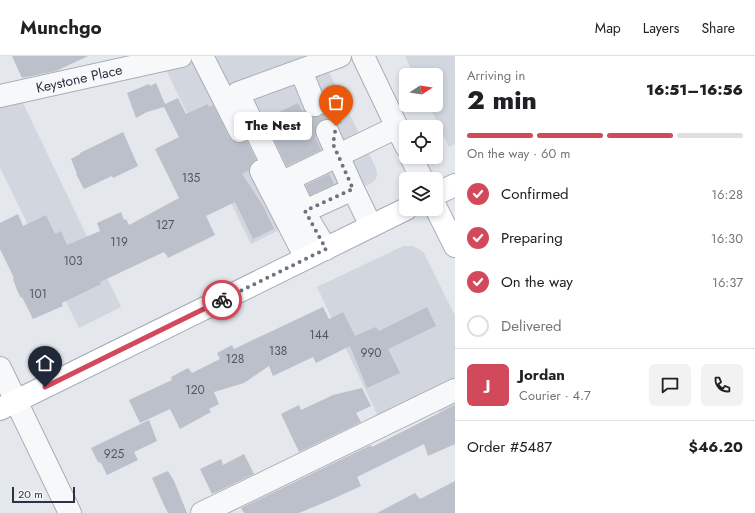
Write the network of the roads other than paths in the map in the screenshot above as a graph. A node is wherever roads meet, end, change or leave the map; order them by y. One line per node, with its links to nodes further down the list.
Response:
1 (181, 56): 5 (street, Keystone Place)
2 (202, 56): 19 (street)
3 (340, 56): 9 (street)
4 (363, 56): 6 (street)
5 (0, 96)
6 (399, 132)
7 (399, 136): 8 (street)
8 (333, 139): 9 (street); 11 (street)
9 (289, 180): 13 (street)
10 (455, 185): 12 (main road)
11 (353, 189): 13 (street); 16 (street)
12 (443, 191)
13 (305, 211): 18 (street)
14 (399, 212): 16 (main road)
15 (440, 216): 17 (main road)
16 (371, 226): 18 (main road)
17 (455, 246)
18 (326, 249): 19 (main road)
19 (306, 258): 22 (main road)
20 (0, 368): 22 (street)
21 (455, 390): 24 (street)
22 (8, 405): 23 (street)
23 (70, 513)
24 (202, 513)

